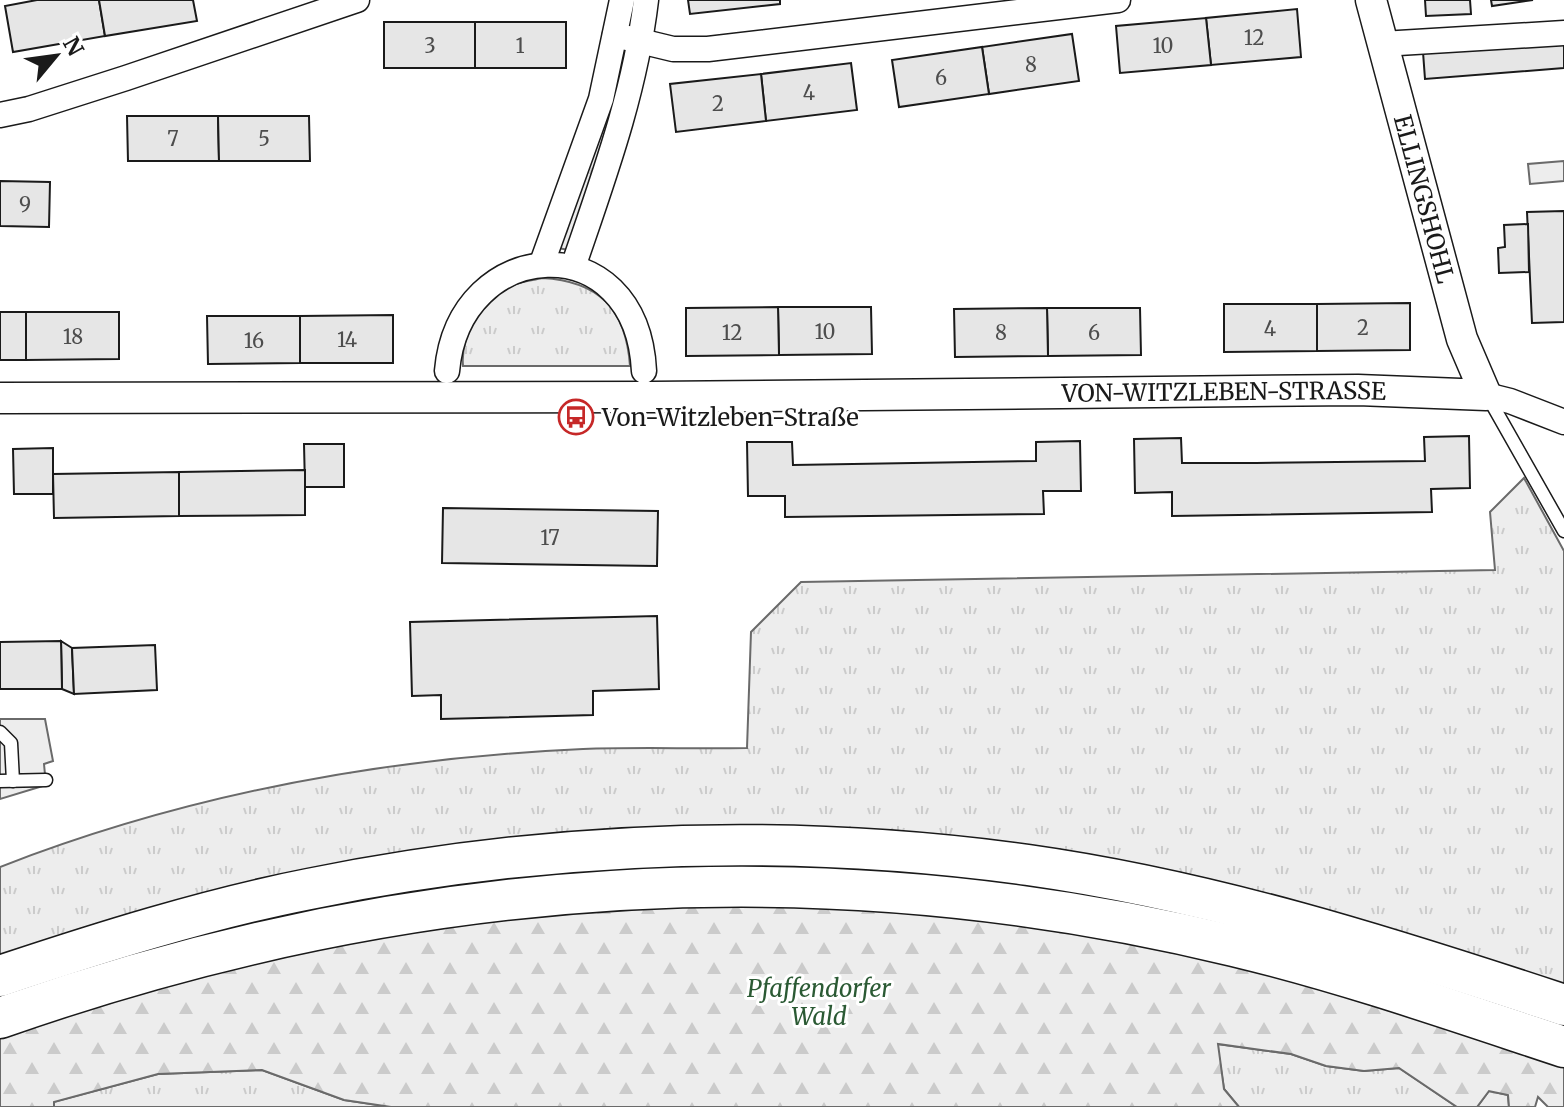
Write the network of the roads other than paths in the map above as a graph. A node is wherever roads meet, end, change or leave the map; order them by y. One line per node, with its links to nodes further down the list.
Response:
1 (357, 0): 10 (street)
2 (622, 0): 7 (street)
3 (646, 0): 8 (street)
4 (1118, 0): 8 (street)
5 (1371, 0): 9 (street, ELLINGSHOHL)
6 (1564, 33): 9 (street)
7 (615, 35): 8 (street); 11 (street)
8 (641, 41): 12 (street)
9 (1382, 44): 15 (street, ELLINGSHOHL)
10 (0, 115)
11 (542, 263): 12 (street); 13 (street)
12 (573, 267): 14 (street)
13 (447, 371)
14 (644, 371)
15 (1486, 395): 16 (street, VON-WITZLEBEN-STRASSE); 17 (street); 18 (lane)
16 (0, 398)
17 (1564, 422)
18 (1564, 531)
19 (0, 732): 21 (lane)
20 (46, 780): 21 (lane)
21 (6, 781)
22 (0, 976): 23 (highway)
23 (1564, 1005)
24 (0, 1018): 25 (highway)
25 (1564, 1047)

